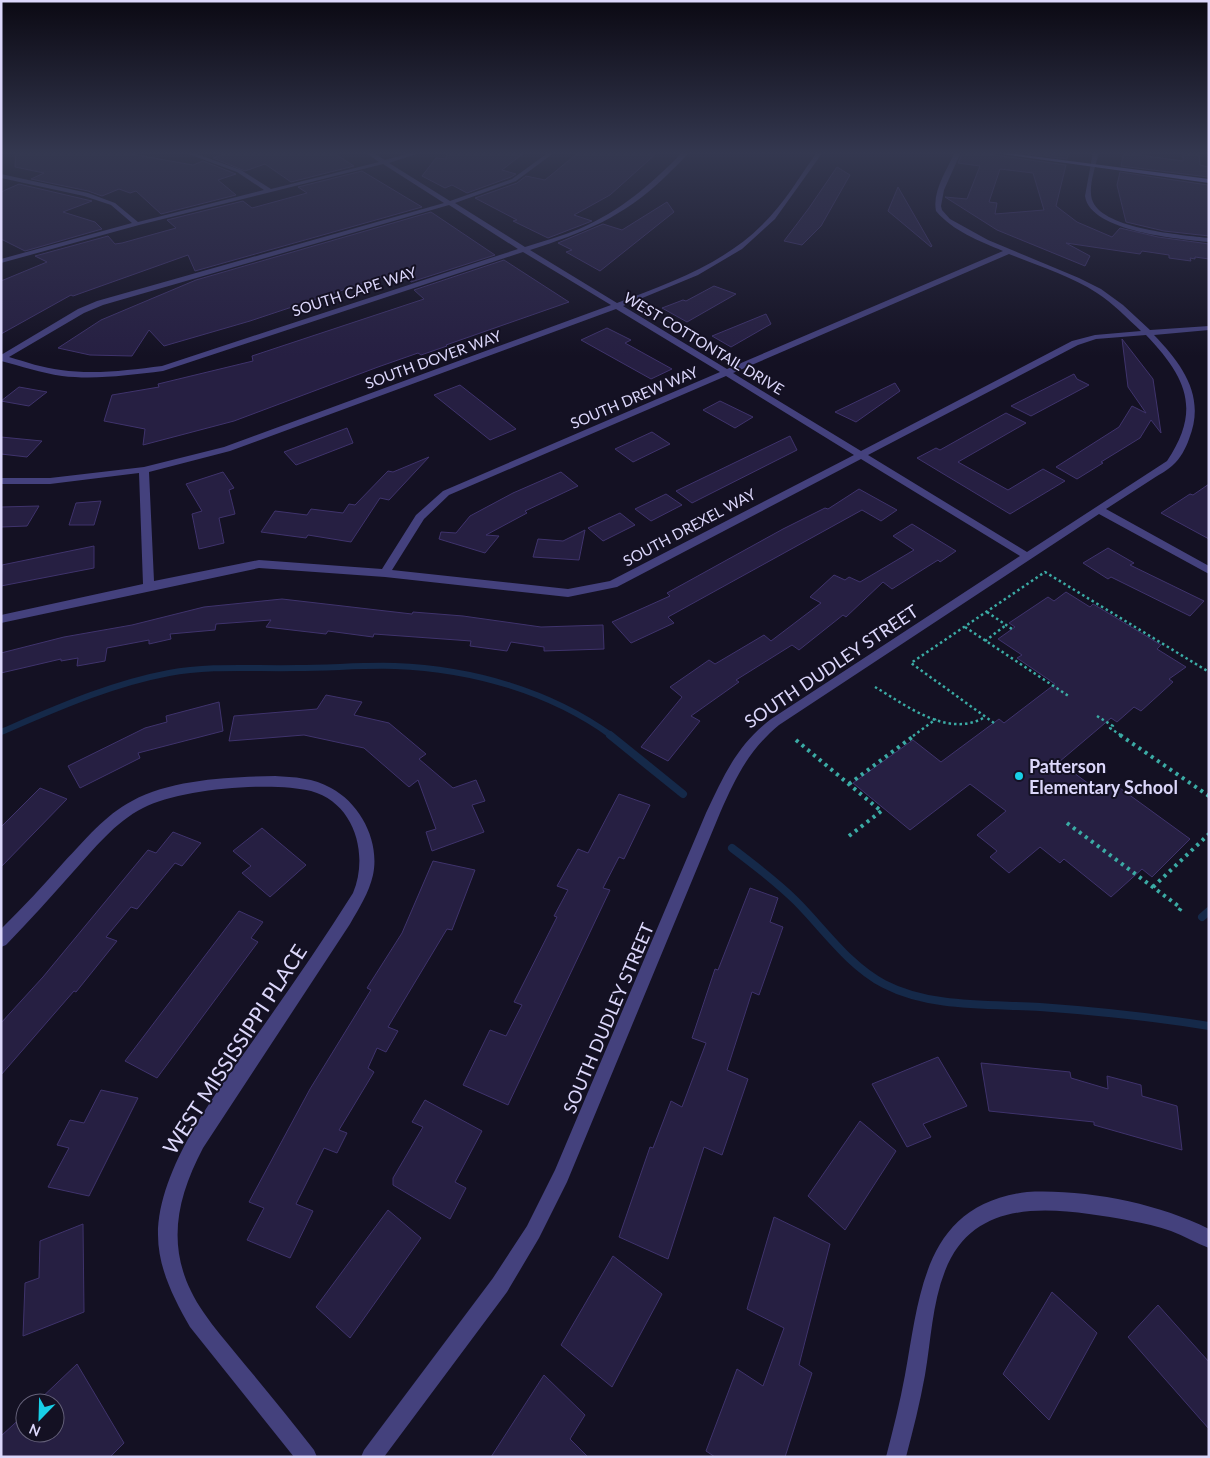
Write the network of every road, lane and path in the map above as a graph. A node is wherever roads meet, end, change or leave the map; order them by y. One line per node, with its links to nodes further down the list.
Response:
1 (131, 220): 9 (street)
2 (152, 220): 9 (street)
3 (390, 220): 17 (street)
4 (478, 220): 11 (street, WEST COTTONTAIL DRIVE)
5 (602, 220): 11 (street, SOUTH CAPE WAY)
6 (769, 220): 14 (street, SOUTH DOVER WAY)
7 (948, 220): 12 (street, SOUTH DUDLEY STREET)
8 (1113, 220): 10 (street)
9 (136, 224): 13 (street)
10 (1209, 240)
11 (526, 250): 14 (street, WEST COTTONTAIL DRIVE); 17 (street, SOUTH CAPE WAY)
12 (1010, 251): 16 (street, SOUTH DUDLEY STREET); 18 (street, SOUTH DREW WAY)
13 (1, 261)
14 (618, 306): 18 (street, WEST COTTONTAIL DRIVE); 20 (street, SOUTH DOVER WAY)
15 (1209, 328): 16 (street, SOUTH DREXEL WAY)
16 (1147, 333): 19 (street, SOUTH DREXEL WAY); 22 (street, SOUTH DUDLEY STREET)
17 (2, 358)
18 (726, 372): 19 (street, WEST COTTONTAIL DRIVE); 25 (street, SOUTH DREW WAY)
19 (859, 454): 23 (street, WEST COTTONTAIL DRIVE); 25 (street, SOUTH DREXEL WAY)
20 (144, 470): 21 (street, SOUTH DOVER WAY); 26 (street)
21 (1, 481)
22 (1100, 510): 23 (street, SOUTH DUDLEY STREET); 24 (street)
23 (1027, 556): 51 (street, SOUTH DUDLEY STREET)
24 (1209, 571)
25 (385, 573): 26 (street, SOUTH DREXEL WAY)
26 (149, 586): 28 (street, SOUTH DREXEL WAY)
27 (987, 612): 29 (path); 30 (path); 33 (path)
28 (1, 619)
29 (1006, 625): 31 (path); 32 (path)
30 (965, 627): 32 (path); 37 (path)
31 (1012, 629)
32 (985, 641): 35 (path)
33 (1209, 672)
34 (875, 687): 38 (path)
35 (1070, 697)
36 (1097, 716): 42 (path)
37 (986, 717): 38 (path); 39 (path)
38 (936, 719): 41 (path)
39 (994, 723)
40 (796, 740): 41 (path)
41 (849, 784): 45 (path)
42 (1209, 796)
43 (1067, 823): 46 (path)
44 (1209, 834): 46 (path)
45 (849, 836)
46 (1154, 887): 47 (path)
47 (1177, 914)
48 (1, 940): 50 (street, WEST MISSISSIPPI PLACE)
49 (1209, 1239): 52 (street)
50 (307, 1457)
51 (371, 1457)
52 (896, 1457)

